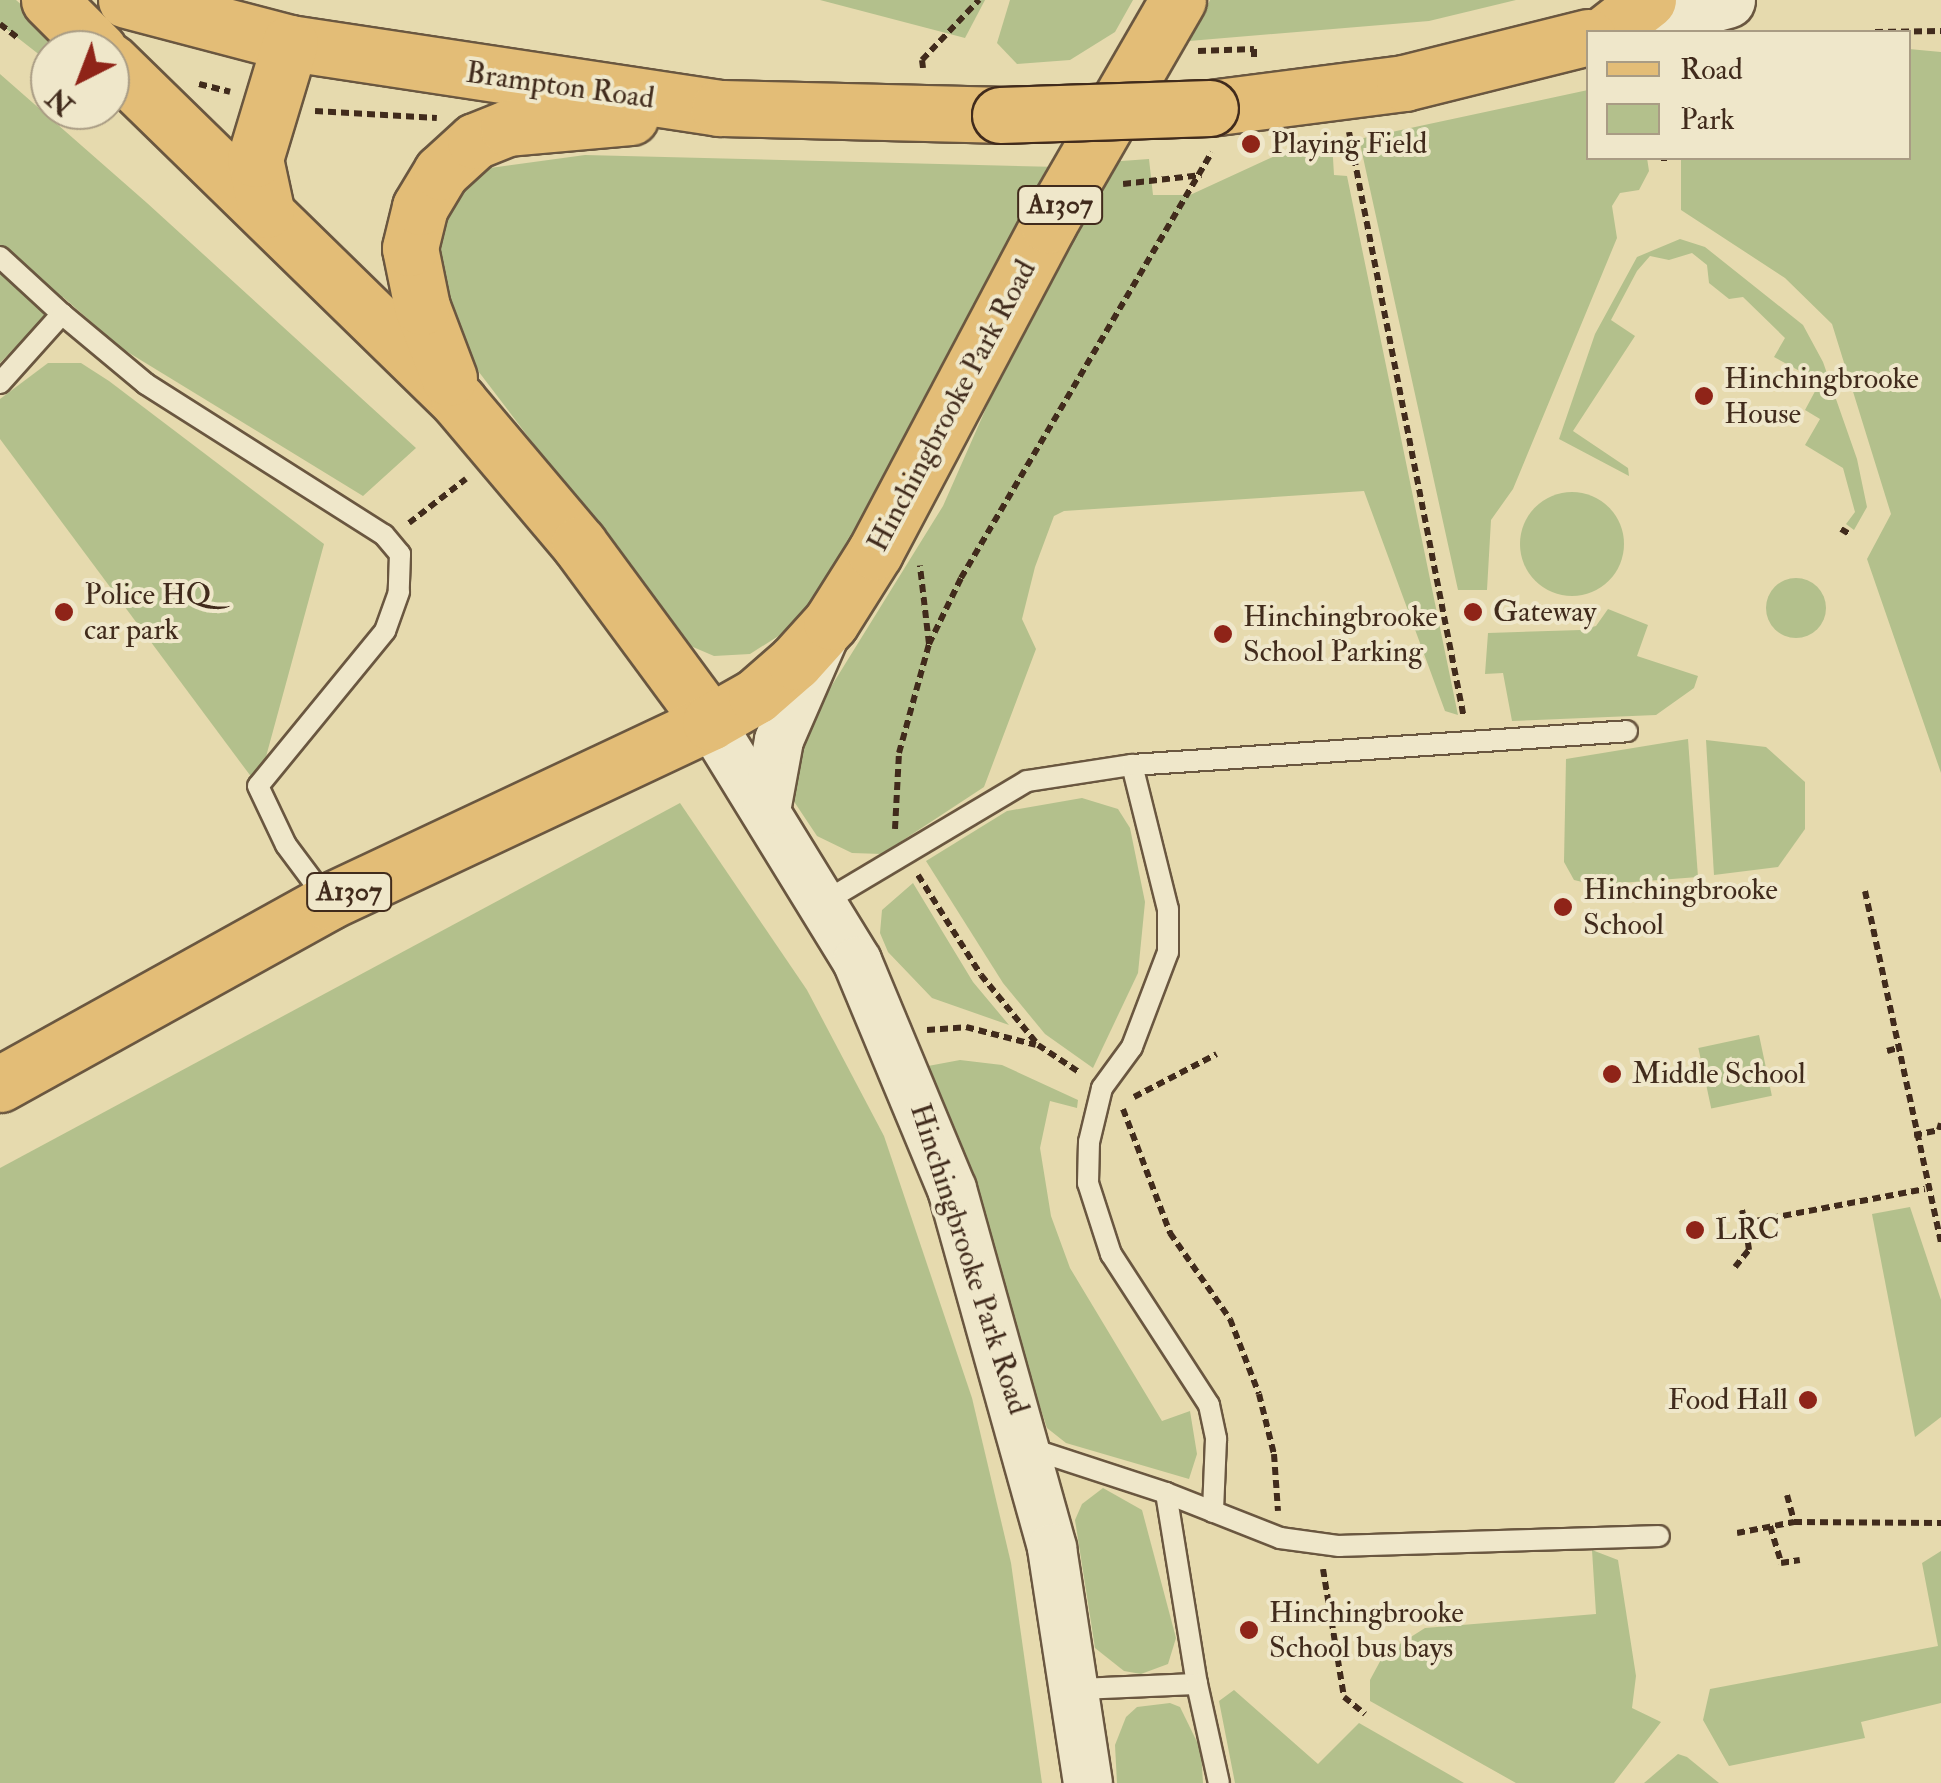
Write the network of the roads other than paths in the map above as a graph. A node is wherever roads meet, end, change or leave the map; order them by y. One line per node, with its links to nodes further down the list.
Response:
1 (49, 0): 6 (main road)
2 (126, 0): 8 (main road, Brampton Road)
3 (1728, 0): 4 (main road)
4 (1615, 25)
5 (1179, 26): 16 (main road, Hinchingbrooke Park Road / A1307)
6 (79, 30)
7 (1586, 33): 10 (main road, Brampton Road, bridge)
8 (290, 43): 10 (main road, Brampton Road); 11 (main road)
9 (130, 80): 11 (main road)
10 (719, 108): 15 (main road)
11 (266, 210): 15 (main road)
12 (0, 258): 13 (lane)
13 (62, 314): 14 (lane); 21 (lane)
14 (0, 383)
15 (459, 402): 17 (main road, Hinchingbrooke Park Road)
16 (831, 622): 17 (main road, Hinchingbrooke Park Road / A1307); 20 (street)
17 (710, 722): 20 (street, Hinchingbrooke Park Road); 21 (main road, A1307)
18 (1626, 731): 19 (lane)
19 (1132, 764): 22 (lane); 26 (lane)
20 (766, 810): 22 (street, Hinchingbrooke Park Road)
21 (328, 902): 23 (main road, A1307)
22 (824, 902): 24 (street, Hinchingbrooke Park Road)
23 (0, 1084)
24 (1029, 1448): 25 (lane); 29 (street, Hinchingbrooke Park Road)
25 (1166, 1493): 26 (lane); 28 (lane)
26 (1213, 1512): 27 (lane)
27 (1659, 1536)
28 (1198, 1684): 29 (lane); 31 (lane)
29 (1078, 1688): 30 (street, Hinchingbrooke Park Road)
30 (1088, 1783)
31 (1219, 1783)

